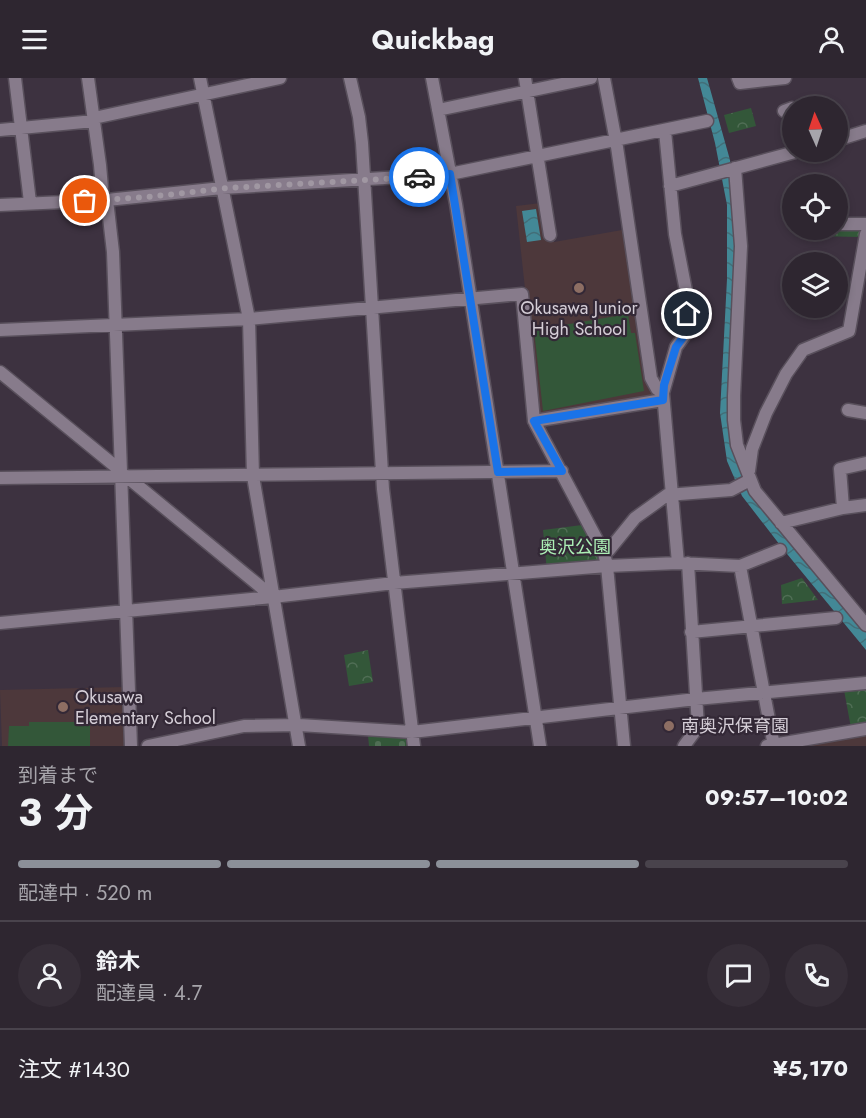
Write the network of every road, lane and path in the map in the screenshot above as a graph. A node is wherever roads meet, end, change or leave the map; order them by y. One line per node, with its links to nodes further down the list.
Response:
1 (15, 78): 16 (street)
2 (88, 78): 14 (street)
3 (200, 78): 12 (street)
4 (280, 78): 12 (street)
5 (350, 78): 26 (street)
6 (432, 78): 13 (street)
7 (591, 78): 11 (street)
8 (604, 78): 21 (street)
9 (738, 78): 10 (street)
10 (785, 78)
11 (526, 84): 13 (street); 23 (street)
12 (203, 95): 14 (street); 28 (street)
13 (438, 110): 25 (street)
14 (94, 119): 16 (street); 29 (street)
15 (706, 121): 18 (street)
16 (22, 128): 17 (street); 30 (street)
17 (0, 129)
18 (665, 130): 21 (street); 27 (street)
19 (866, 132): 20 (street)
20 (848, 137)
21 (615, 141): 23 (street); 43 (street)
22 (782, 155): 24 (street)
23 (537, 157): 25 (street); 35 (street)
24 (735, 168): 27 (street); 53 (street)
25 (450, 174): 26 (street); 37 (street)
26 (365, 180): 28 (street); 38 (street)
27 (670, 186): 43 (street)
28 (222, 188): 29 (street); 39 (street)
29 (105, 200): 30 (street); 40 (street)
30 (30, 202): 31 (street)
31 (0, 204)
32 (848, 224): 33 (street)
33 (866, 224)
34 (866, 234): 36 (street)
35 (549, 235)
36 (863, 266): 53 (street)
37 (470, 298): 38 (street); 46 (street); 49 (street)
38 (372, 308): 39 (street); 50 (street)
39 (249, 319): 40 (street); 52 (street)
40 (114, 325): 41 (street); 51 (street)
41 (0, 330)
42 (0, 372): 51 (street)
43 (663, 396): 46 (street); 55 (street)
44 (848, 410): 45 (street)
45 (866, 413)
46 (534, 421): 48 (street)
47 (866, 463): 57 (street)
48 (562, 471): 49 (street); 60 (street)
49 (498, 472): 50 (street); 64 (street)
50 (382, 474): 52 (street); 65 (street)
51 (123, 475): 52 (street); 54 (street); 66 (street); 67 (street)
52 (252, 476): 66 (street)
53 (749, 477): 55 (street); 58 (street)
54 (0, 478)
55 (672, 495): 60 (street); 61 (street)
56 (866, 505): 57 (street)
57 (843, 508): 58 (street)
58 (781, 523): 70 (street)
59 (780, 550): 63 (street)
60 (604, 553): 62 (street)
61 (683, 563): 62 (street); 63 (street); 72 (street)
62 (607, 566): 64 (street); 76 (street)
63 (740, 566): 71 (street)
64 (512, 574): 65 (street); 77 (street)
65 (394, 583): 66 (street); 80 (street)
66 (273, 597): 67 (street); 78 (street)
67 (127, 610): 69 (street); 81 (street)
68 (836, 618): 71 (street)
69 (0, 622)
70 (866, 625)
71 (752, 626): 72 (street); 74 (street)
72 (691, 632): 75 (street)
73 (866, 683): 74 (street)
74 (765, 693): 75 (street); 89 (street)
75 (696, 699): 76 (street); 87 (street)
76 (621, 709): 77 (street); 86 (street)
77 (536, 718): 80 (street); 85 (street)
78 (295, 725): 80 (street); 82 (street); 83 (street)
79 (866, 729): 89 (street)
80 (412, 732): 84 (street)
81 (131, 746)
82 (148, 746)
83 (298, 746)
84 (414, 746)
85 (540, 746)
86 (624, 746)
87 (684, 746)
88 (765, 746): 89 (street)
89 (774, 746)

